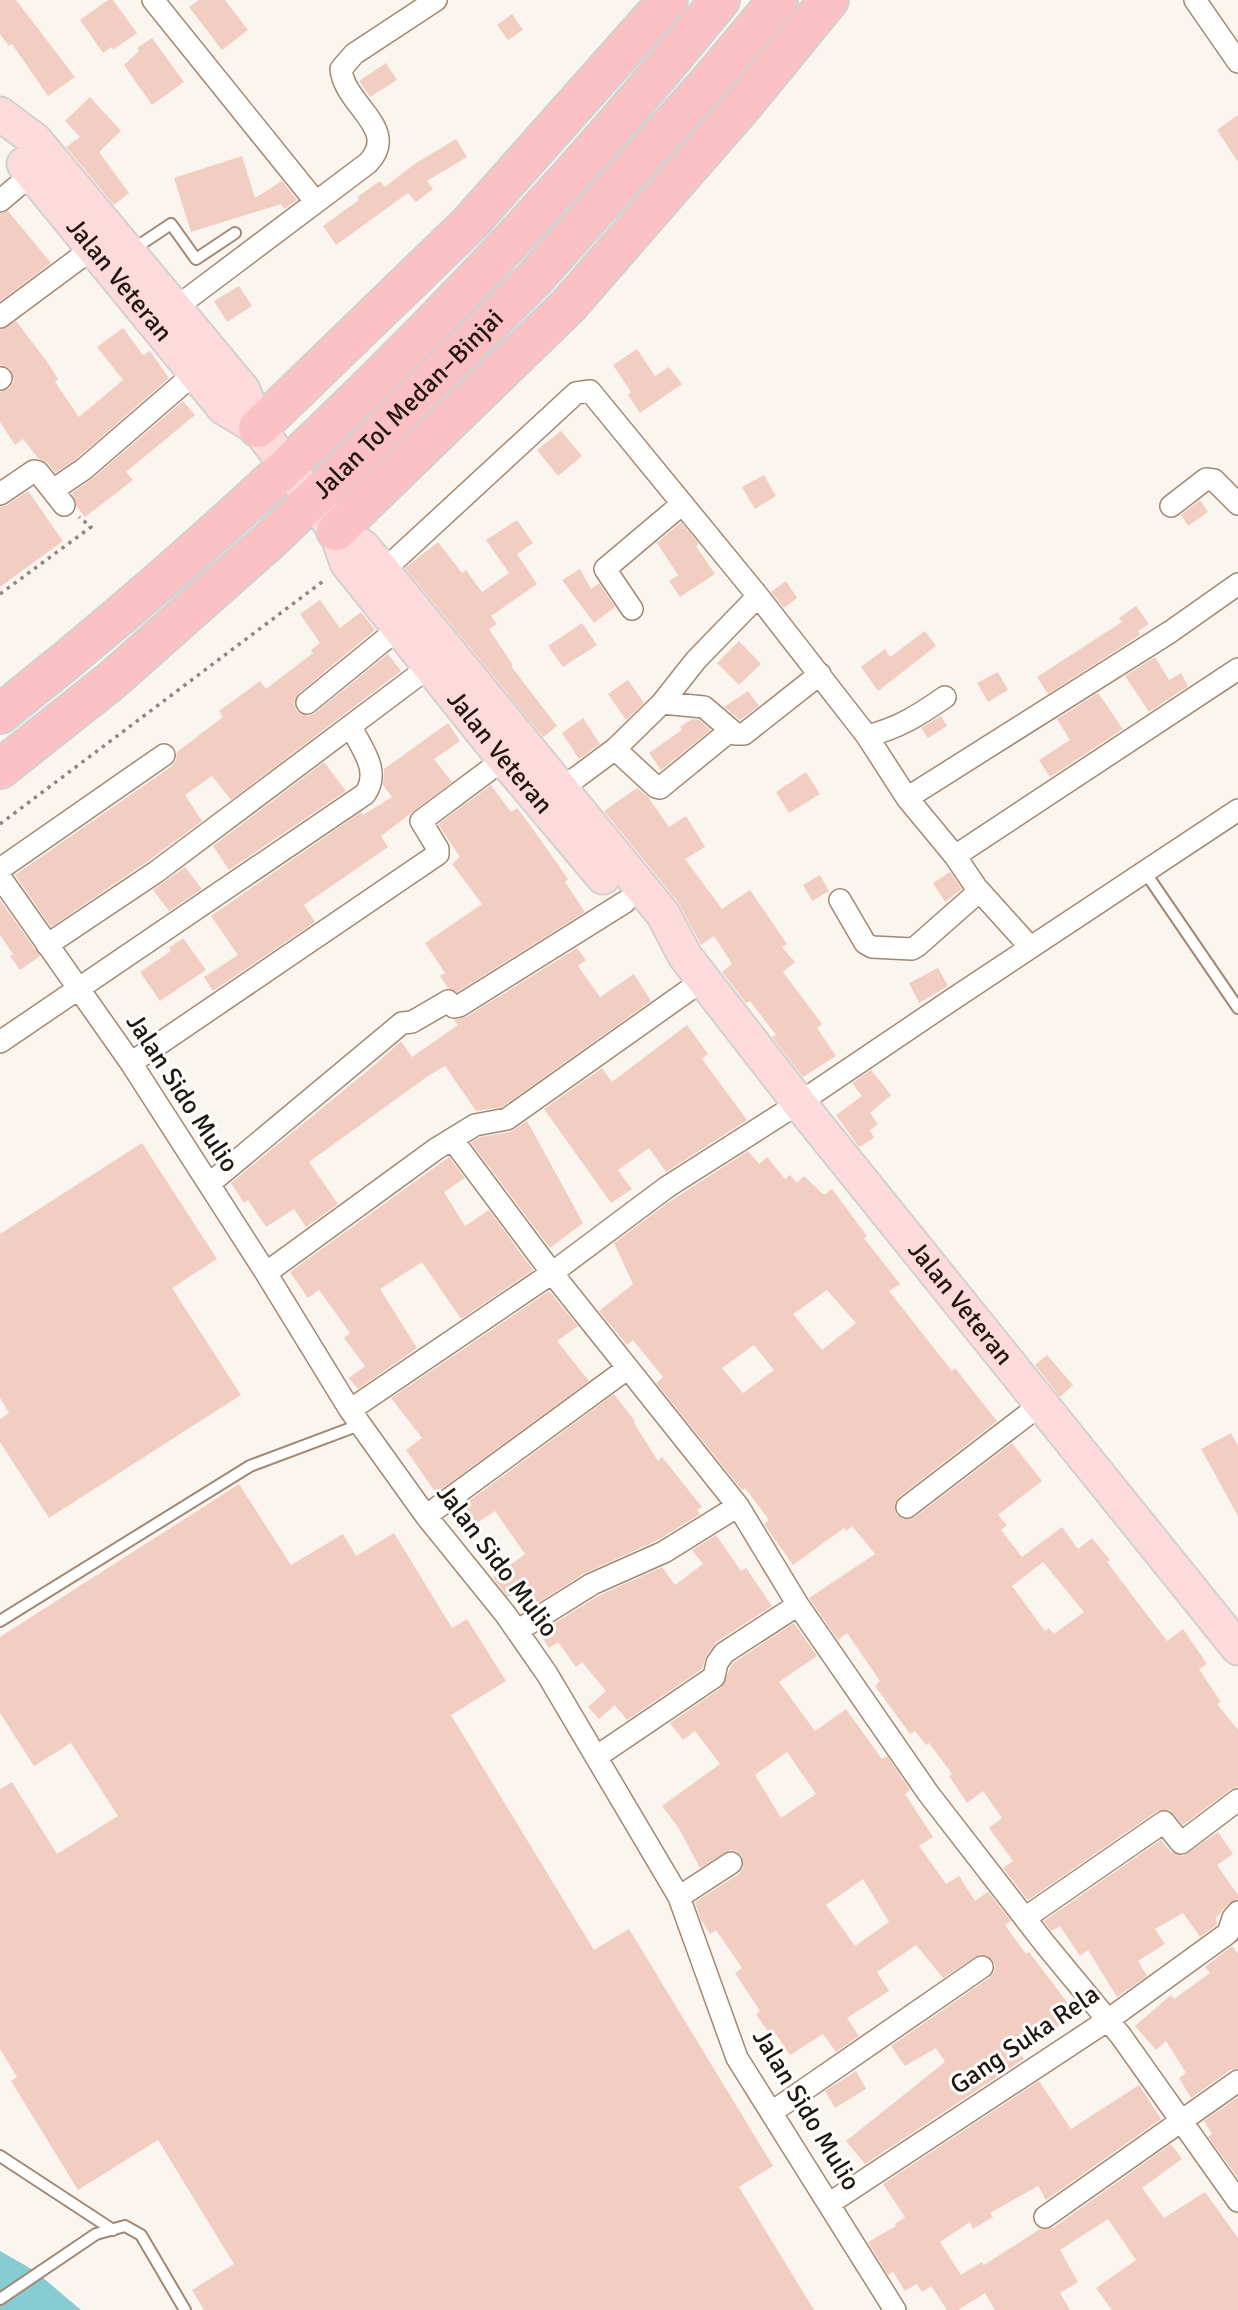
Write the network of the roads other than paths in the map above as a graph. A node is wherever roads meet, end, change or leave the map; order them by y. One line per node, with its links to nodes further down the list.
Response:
1 (153, 0): 12 (street)
2 (436, 0): 12 (street)
3 (668, 0): 18 (highway)
4 (720, 0): 35 (highway, Jalan Tol Medan–Binjai)
5 (778, 0): 42 (highway, Jalan Tol Medan–Binjai)
6 (829, 0): 23 (highway)
7 (1195, 0): 8 (street)
8 (1238, 62)
9 (0, 114): 10 (main road, Jalan Veteran); 14 (main road, Jalan Veteran)
10 (32, 174): 11 (street); 14 (main road, Jalan Veteran)
11 (0, 201)
12 (315, 201): 15 (street)
13 (235, 233): 14 (lane)
14 (110, 256): 15 (main road, Jalan Veteran); 16 (street); 17 (main road, Jalan Veteran)
15 (174, 309): 18 (main road, Jalan Veteran)
16 (0, 317)
17 (195, 373): 18 (main road, Jalan Veteran); 19 (street)
18 (258, 428): 23 (main road, Jalan Veteran)
19 (0, 494)
20 (682, 504): 24 (street); 26 (street); 27 (street)
21 (1238, 504): 22 (street)
22 (1171, 506)
23 (342, 547): 24 (main road, Jalan Veteran); 28 (main road, Jalan Veteran)
24 (383, 571): 43 (main road, Jalan Veteran)
25 (1238, 584): 44 (street)
26 (758, 596): 31 (street); 34 (street)
27 (632, 609)
28 (399, 628): 29 (main road, Jalan Veteran); 33 (street)
29 (429, 667): 36 (street); 41 (main road, Jalan Veteran)
30 (1238, 669): 46 (street)
31 (820, 674): 37 (street); 38 (street)
32 (945, 697): 38 (street)
33 (307, 703)
34 (662, 704): 37 (street); 39 (street)
35 (0, 714)
36 (351, 727): 53 (street); 56 (street)
37 (731, 730): 39 (street)
38 (867, 736): 44 (street)
39 (615, 750): 43 (street)
40 (164, 755): 47 (street)
41 (504, 759): 52 (main road, Jalan Veteran); 59 (street)
42 (0, 769)
43 (561, 789): 55 (main road, Jalan Veteran)
44 (907, 798): 46 (street)
45 (1238, 810): 48 (street)
46 (954, 856): 50 (street)
47 (0, 869)
48 (1145, 872): 54 (street); 57 (lane)
49 (0, 877): 53 (street, Jalan Sido Mulio)
50 (976, 887): 51 (street); 54 (street)
51 (840, 900)
52 (625, 902): 55 (main road, Jalan Veteran); 62 (street)
53 (47, 944): 56 (street, Jalan Sido Mulio)
54 (1030, 947): 60 (street)
55 (694, 968): 60 (main road, Jalan Veteran); 61 (street)
56 (79, 990): 58 (street); 59 (street, Jalan Sido Mulio)
57 (1238, 1009)
58 (0, 1042)
59 (131, 1063): 62 (street, Jalan Sido Mulio)
60 (799, 1103): 64 (street); 66 (main road, Jalan Veteran)
61 (452, 1139): 63 (street); 64 (street)
62 (209, 1184): 63 (street, Jalan Sido Mulio)
63 (266, 1273): 67 (street, Jalan Sido Mulio)
64 (552, 1273): 65 (street); 67 (street)
65 (628, 1368): 68 (street); 70 (street)
66 (1040, 1405): 69 (street); 74 (main road, Jalan Veteran)
67 (356, 1417): 70 (street, Jalan Sido Mulio); 72 (lane)
68 (738, 1506): 71 (street); 73 (street)
69 (907, 1507)
70 (426, 1516): 73 (street, Jalan Sido Mulio)
71 (798, 1605): 75 (street); 80 (street)
72 (0, 1621)
73 (517, 1631): 75 (street, Jalan Sido Mulio)
74 (1238, 1648)
75 (596, 1757): 78 (street, Jalan Sido Mulio)
76 (1238, 1800): 80 (street)
77 (731, 1863): 78 (street)
78 (679, 1897): 84 (street, Jalan Sido Mulio)
79 (1238, 1912): 82 (street, Gang Suka Rela)
80 (1025, 1918): 82 (street)
81 (982, 1967): 84 (street)
82 (1108, 2020): 85 (street); 88 (street, Gang Suka Rela)
83 (1238, 2081): 85 (street)
84 (772, 2112): 88 (street, Jalan Sido Mulio)
85 (1181, 2122): 87 (street); 89 (street)
86 (0, 2155): 90 (lane)
87 (1238, 2201)
88 (830, 2203): 93 (street, Jalan Sido Mulio)
89 (1045, 2217)
90 (113, 2230): 91 (lane); 92 (lane)
91 (0, 2299)
92 (185, 2310)
93 (895, 2310)

